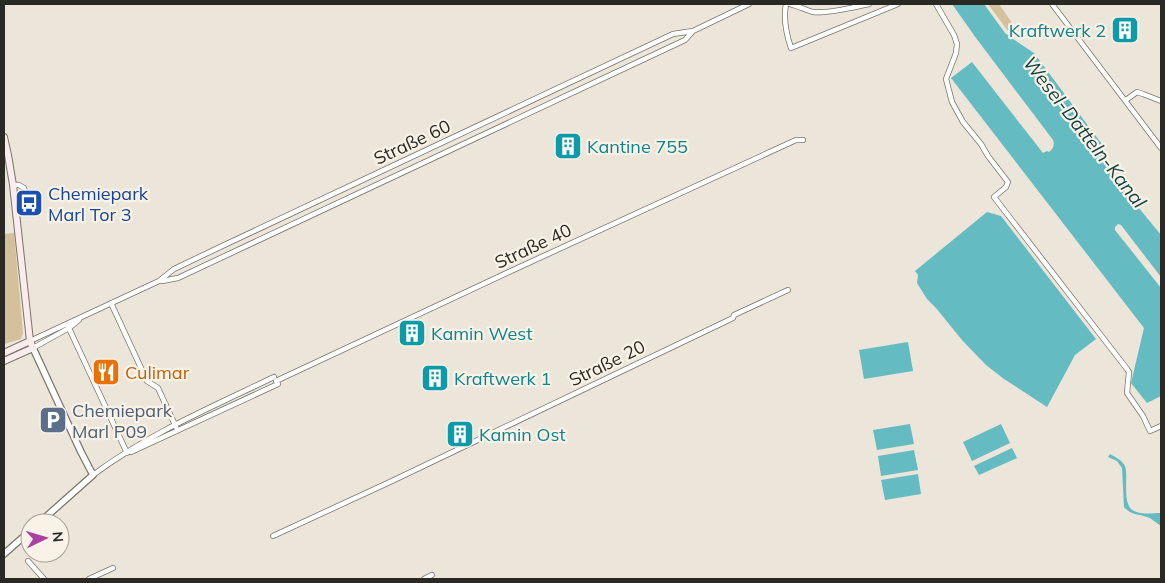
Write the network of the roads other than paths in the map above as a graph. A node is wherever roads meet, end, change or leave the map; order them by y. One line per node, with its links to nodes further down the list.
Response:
1 (749, 4): 8 (street, Straße 60)
2 (786, 4): 5 (street)
3 (790, 4): 4 (street)
4 (869, 4)
5 (898, 4)
6 (936, 4): 25 (street)
7 (1052, 4): 9 (street)
8 (693, 31): 16 (street, Straße 60); 16 (street)
9 (1126, 100): 10 (street); 13 (street)
10 (1161, 102)
11 (4, 137): 14 (main road)
12 (803, 140): 23 (street, Straße 40)
13 (1161, 148)
14 (13, 185): 15 (main road); 15 (street)
15 (18, 213): 20 (main road)
16 (159, 281): 18 (street, Straße 60)
17 (788, 290): 31 (street, Straße 20)
18 (111, 303): 19 (street, Straße 60); 24 (street)
19 (68, 326): 20 (street, Straße 60); 28 (street)
20 (32, 345): 21 (main road); 22 (main road); 29 (street)
21 (4, 353)
22 (4, 361)
23 (276, 381): 24 (street, Straße 40); 26 (street)
24 (175, 425): 26 (street); 27 (street, Straße 40)
25 (1161, 426)
26 (178, 430): 27 (street)
27 (149, 441): 28 (street)
28 (127, 453): 29 (street)
29 (93, 476): 30 (street)
30 (50, 513)
31 (273, 536)
32 (20, 540): 33 (street)
33 (4, 554)
34 (30, 563): 37 (street)
35 (113, 568): 38 (street)
36 (432, 575): 39 (street)
37 (44, 579)
38 (89, 579)
39 (424, 579)

